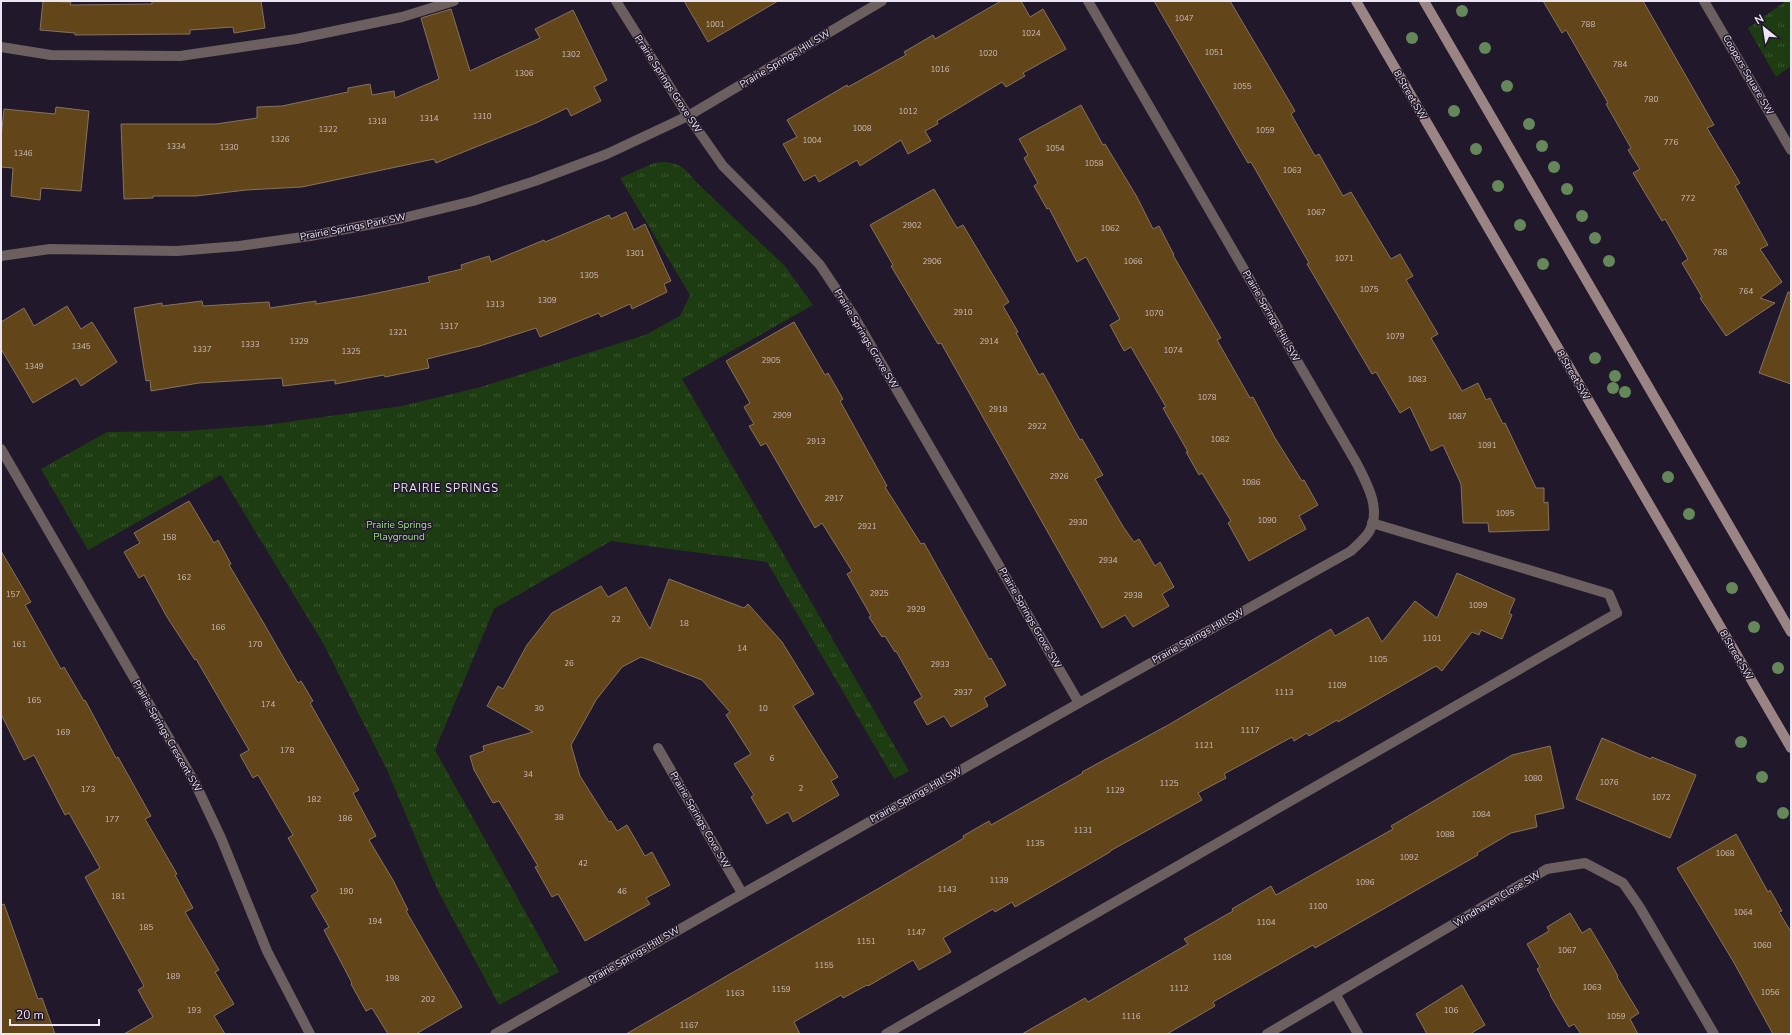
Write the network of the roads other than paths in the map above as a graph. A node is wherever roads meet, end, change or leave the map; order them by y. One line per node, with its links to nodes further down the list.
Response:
1 (454, 1): 8 (street)
2 (616, 1): 9 (street, Prairie Springs Grove SW)
3 (882, 1): 9 (street, Prairie Springs Hill SW)
4 (1088, 1): 13 (street, Prairie Springs Hill SW)
5 (1356, 1): 17 (main road, 8 Street SW)
6 (1424, 1): 14 (main road)
7 (1704, 1): 10 (street, Coopers Square SW)
8 (1, 47)
9 (688, 116): 11 (street, Prairie Springs Park SW); 15 (street, Prairie Springs Grove SW)
10 (1791, 150)
11 (1, 256)
12 (1, 449): 20 (street, Prairie Springs Crescent SW)
13 (1372, 523): 15 (street, Prairie Springs Hill SW); 22 (street)
14 (1791, 632)
15 (1079, 703): 18 (street, Prairie Springs Hill SW)
16 (658, 748): 18 (street, Prairie Springs Cove SW)
17 (1791, 748)
18 (742, 894): 21 (street, Prairie Springs Hill SW)
19 (1336, 995): 23 (street, Windhaven Close SW); 24 (street); 25 (street, Windhaven Close SW)
20 (310, 1034)
21 (494, 1034)
22 (886, 1034)
23 (1267, 1034)
24 (1358, 1034)
25 (1714, 1034)

